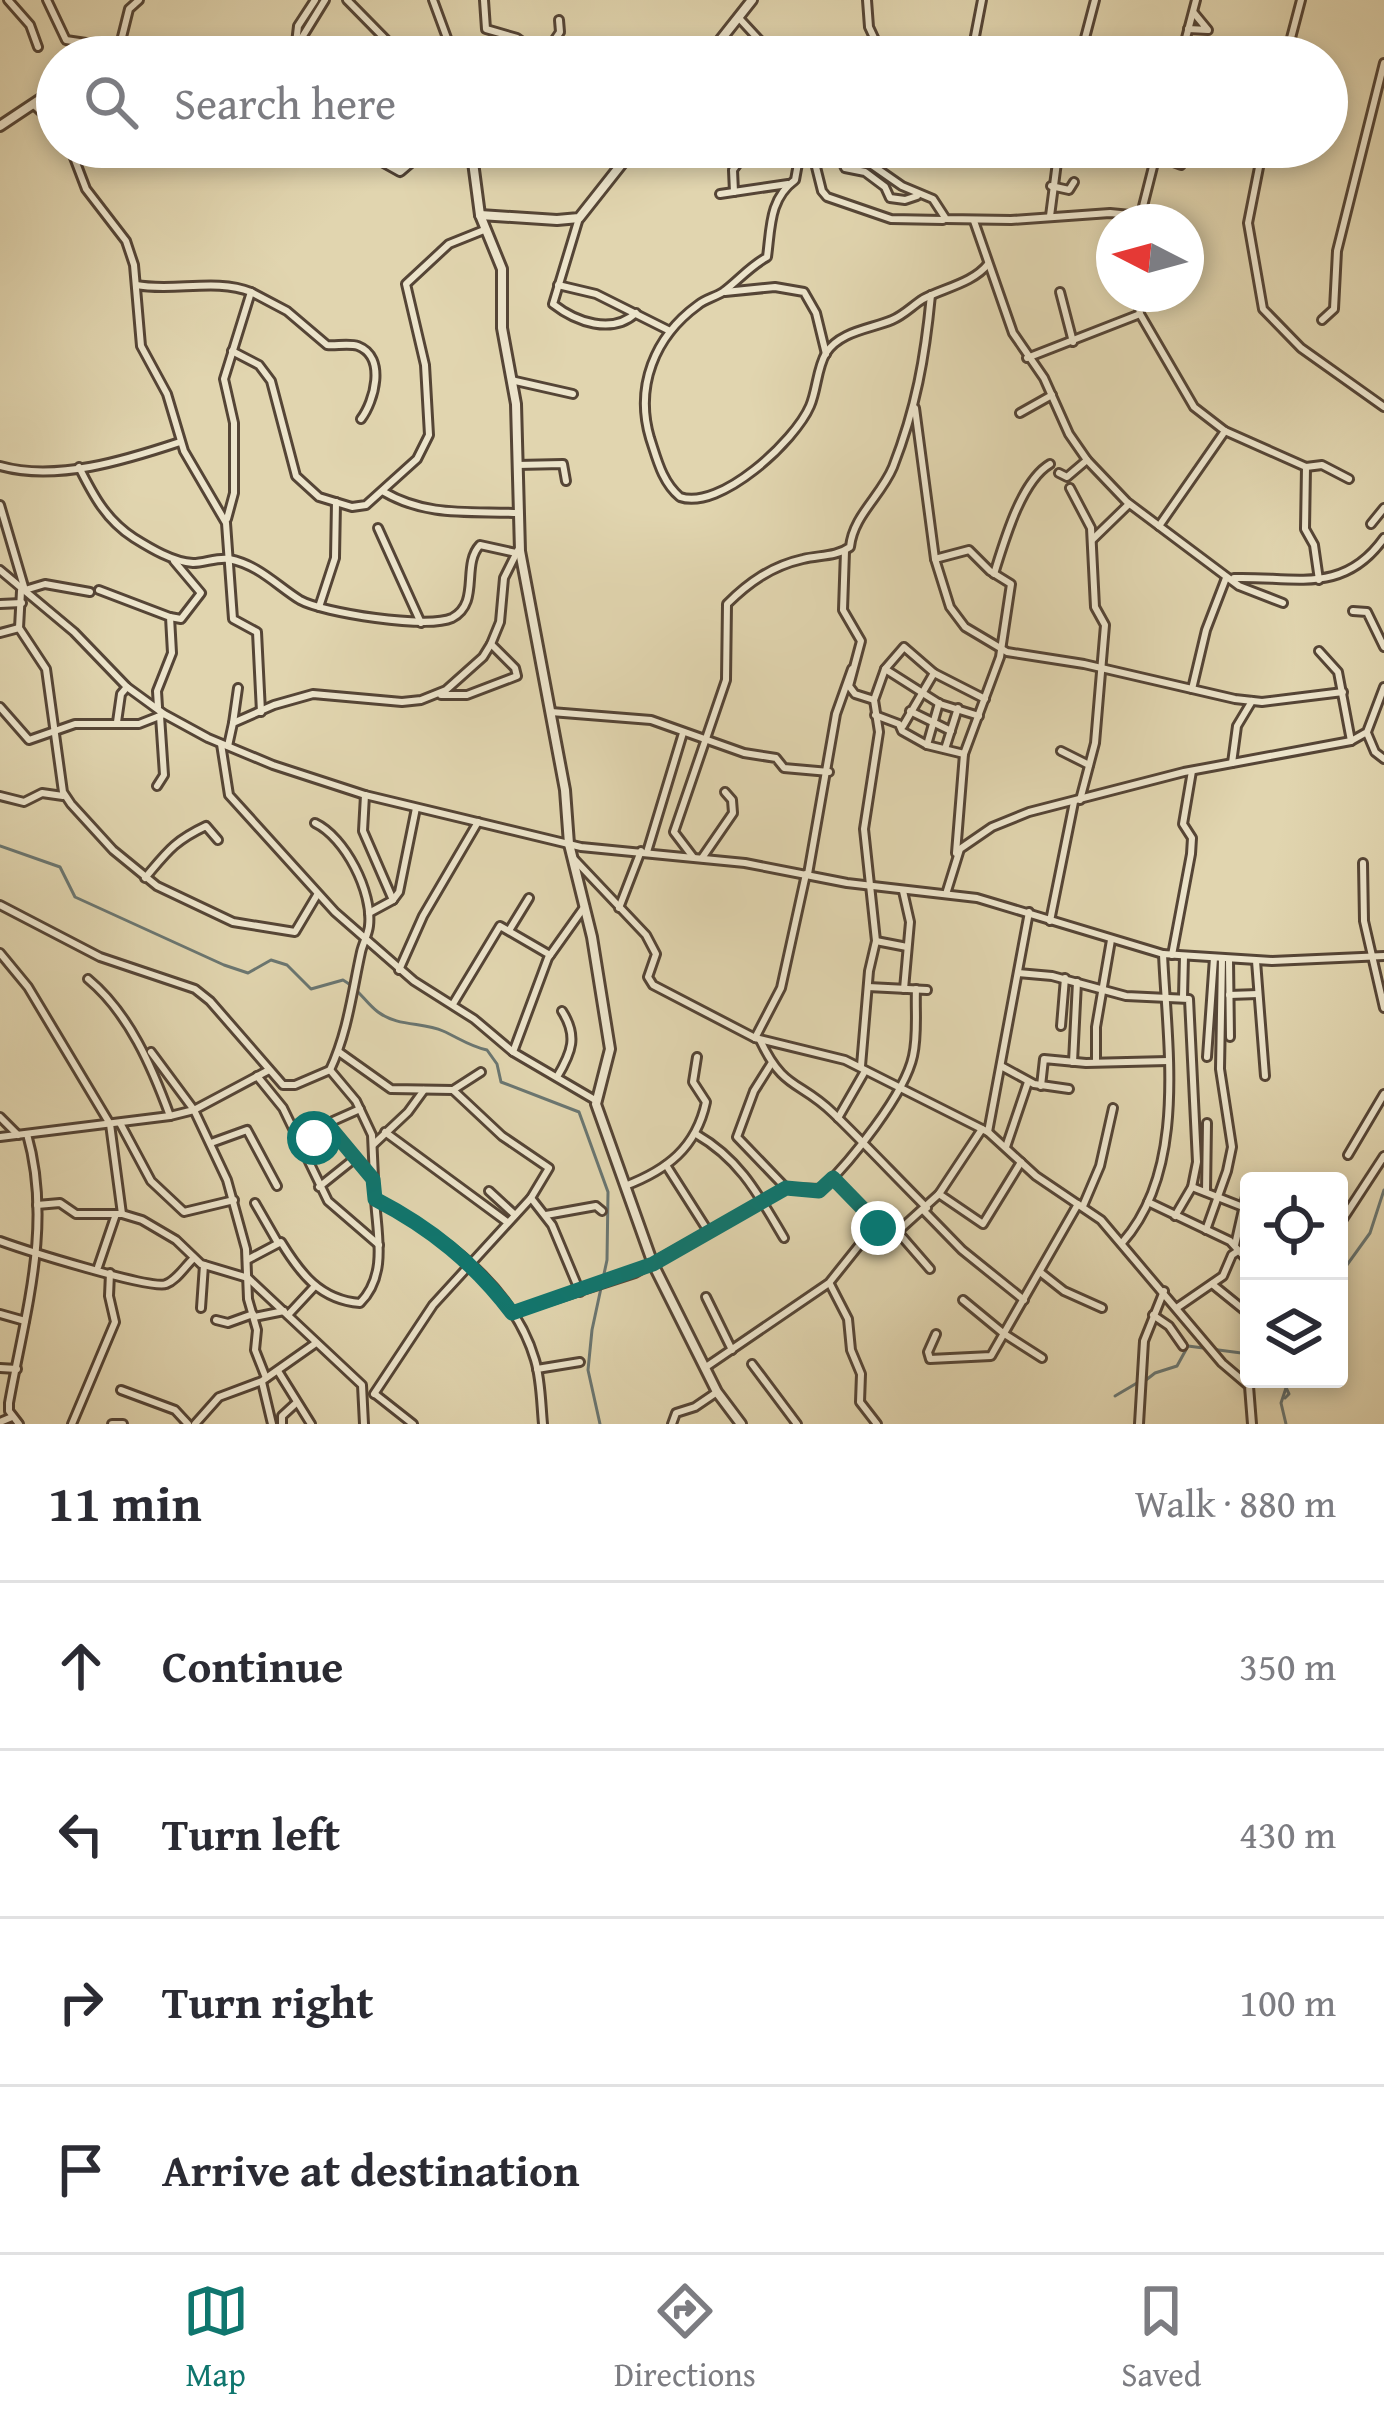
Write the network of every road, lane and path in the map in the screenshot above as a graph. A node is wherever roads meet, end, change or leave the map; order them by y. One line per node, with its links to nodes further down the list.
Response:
1 (8, 0): 34 (street)
2 (47, 0): 19 (street)
3 (140, 0): 20 (street)
4 (315, 0): 21 (street)
5 (325, 0): 22 (street)
6 (346, 0): 23 (street)
7 (433, 0): 24 (street)
8 (484, 0): 25 (street)
9 (752, 0): 16 (street)
10 (867, 0): 29 (street)
11 (982, 0): 30 (street)
12 (1095, 0): 31 (street)
13 (1196, 0): 15 (street)
14 (1301, 0): 33 (street)
15 (1193, 12): 18 (street); 18 (street)
16 (739, 18): 27 (street); 28 (street)
17 (559, 20): 26 (street)
18 (1189, 29): 32 (street)
19 (64, 36)
20 (122, 36)
21 (297, 36)
22 (302, 36)
23 (382, 36)
24 (446, 36)
25 (511, 36)
26 (558, 36)
27 (724, 36)
28 (756, 36)
29 (873, 36)
30 (975, 36)
31 (1086, 36)
32 (1187, 36)
33 (1292, 36)
34 (36, 41)
35 (1384, 63): 72 (street)
36 (34, 105): 37 (street)
37 (0, 126)
38 (78, 168): 64 (street)
39 (474, 168): 57 (street)
40 (618, 168): 59 (street)
41 (734, 168): 52 (street)
42 (795, 168): 50 (street)
43 (818, 168): 60 (street)
44 (844, 168): 54 (street)
45 (878, 168): 54 (street)
46 (1055, 168): 51 (street)
47 (1152, 168): 55 (street)
48 (1259, 168): 83 (street)
49 (1074, 182): 51 (street)
50 (791, 184): 52 (street); 68 (street)
51 (1051, 186): 58 (street)
52 (734, 192): 53 (street)
53 (720, 194)
54 (920, 195): 60 (street)
55 (1143, 204)
56 (1096, 214): 58 (street)
57 (480, 215): 59 (street); 62 (street)
58 (1050, 216): 61 (street)
59 (579, 218): 65 (street)
60 (946, 219): 61 (street)
61 (974, 221): 63 (street)
62 (484, 230): 80 (street); 99 (street)
63 (988, 264): 69 (street); 78 (street)
64 (136, 285): 66 (street); 88 (street)
65 (558, 285): 70 (street); 70 (street)
66 (251, 292): 75 (street); 86 (street)
67 (1060, 292): 74 (street)
68 (722, 293): 73 (street); 77 (street)
69 (931, 296): 77 (street); 84 (street)
70 (636, 313): 73 (street)
71 (1140, 314): 74 (street); 87 (street)
72 (1322, 320)
73 (672, 332): 77 (street)
74 (1073, 342): 76 (street)
75 (232, 351): 100 (street); 105 (street)
76 (1048, 351): 78 (street); 79 (street)
77 (826, 354)
78 (1028, 358): 79 (street)
79 (1042, 375): 82 (street)
80 (511, 380): 81 (street); 91 (street)
81 (573, 394)
82 (1052, 395): 85 (street); 89 (street)
83 (1384, 406)
84 (915, 408): 112 (street); 115 (street)
85 (1020, 413)
86 (361, 419)
87 (1226, 431): 94 (street); 107 (street)
88 (180, 442): 93 (street); 105 (street)
89 (1087, 460): 95 (street); 101 (street)
90 (1050, 464): 117 (street)
91 (517, 465): 97 (street); 104 (street)
92 (0, 466): 93 (street)
93 (79, 466): 113 (street)
94 (1306, 467): 96 (street); 119 (street)
95 (1059, 473)
96 (1349, 479)
97 (566, 481)
98 (1070, 488): 110 (street)
99 (384, 492): 100 (street); 104 (street)
100 (335, 502): 124 (street)
101 (1129, 504): 107 (street); 110 (street)
102 (0, 505): 120 (street)
103 (1384, 508): 106 (street)
104 (518, 513): 111 (street)
105 (226, 523): 114 (street)
106 (1371, 524)
107 (1159, 526): 118 (street)
108 (378, 528): 127 (street)
109 (1384, 538): 119 (street)
110 (1091, 541): 134 (street)
111 (518, 550): 127 (street); 130 (street); 154 (street)
112 (845, 551): 135 (street); 165 (street)
113 (172, 558): 114 (street); 126 (street)
114 (231, 559): 124 (street); 152 (street)
115 (935, 559): 117 (street); 132 (street)
116 (0, 570): 120 (street)
117 (994, 574): 132 (street)
118 (1228, 577): 119 (street); 122 (street); 141 (street)
119 (1319, 580)
120 (22, 589): 121 (street); 126 (street); 139 (street)
121 (22, 603): 123 (street); 128 (street)
122 (1283, 603)
123 (0, 604)
124 (319, 607): 127 (street)
125 (1353, 611): 131 (street)
126 (170, 617): 153 (street)
127 (421, 623)
128 (19, 628): 129 (street); 162 (street)
129 (0, 633)
130 (491, 644): 144 (street); 144 (street)
131 (1384, 647)
132 (1002, 649): 134 (street); 145 (street)
133 (1319, 651): 143 (street)
134 (1100, 668): 141 (street); 174 (street)
135 (852, 669): 146 (street); 176 (street)
136 (885, 669): 137 (street); 142 (street); 146 (street)
137 (934, 673): 142 (street); 145 (street)
138 (1384, 686): 163 (street)
139 (127, 687): 153 (street); 157 (street)
140 (238, 688): 158 (street)
141 (1192, 689): 147 (street)
142 (920, 692): 148 (street); 151 (street)
143 (1343, 692): 147 (street); 166 (street)
144 (436, 695): 152 (street)
145 (985, 699): 156 (street)
146 (874, 700): 155 (street)
147 (1252, 701): 173 (street)
148 (939, 703): 150 (street); 159 (street)
149 (0, 707): 162 (street)
150 (958, 708): 156 (street); 161 (street)
151 (910, 711): 159 (street); 160 (street)
152 (261, 712): 158 (street)
153 (160, 713): 157 (street); 167 (street); 177 (street)
154 (549, 713): 164 (street); 187 (street)
155 (875, 715): 160 (street); 195 (street)
156 (979, 716): 171 (street)
157 (115, 723): 162 (street)
158 (233, 723): 167 (street)
159 (932, 723): 161 (street); 168 (street)
160 (902, 729): 168 (street)
161 (951, 731): 169 (street)
162 (58, 732): 181 (street)
163 (1367, 732): 166 (street); 172 (street)
164 (683, 733): 165 (street); 188 (street)
165 (704, 740): 176 (street); 191 (street)
166 (1351, 741): 173 (street)
167 (224, 745): 179 (street); 198 (street)
168 (927, 745): 169 (street)
169 (945, 749): 171 (street)
170 (1060, 751): 174 (street)
171 (964, 754): 189 (street)
172 (1384, 759)
173 (1232, 763): 175 (street)
174 (1089, 765): 182 (street)
175 (1192, 771): 182 (street); 214 (street)
176 (829, 772): 193 (street)
177 (157, 786)
178 (725, 792): 191 (street)
179 (365, 795): 183 (street); 200 (street)
180 (0, 796): 181 (street)
181 (67, 798): 194 (street)
182 (1077, 801): 189 (street); 206 (street)
183 (416, 808): 184 (street); 200 (street)
184 (478, 822): 187 (street); 220 (street)
185 (315, 823): 205 (street)
186 (218, 840): 194 (street)
187 (569, 844): 188 (street); 190 (street)
188 (644, 852): 191 (street); 203 (street)
189 (956, 854): 197 (street)
190 (574, 857): 202 (street); 203 (street)
191 (698, 858): 193 (street)
192 (1363, 863): 216 (street)
193 (807, 874): 195 (street); 239 (street)
194 (145, 878): 198 (street)
195 (869, 886): 196 (street); 210 (street)
196 (903, 890): 197 (street); 211 (street)
197 (946, 894): 204 (street)
198 (317, 895): 208 (street)
199 (529, 898): 207 (street)
200 (393, 900): 205 (street)
201 (0, 905): 250 (street)
202 (585, 906): 213 (street); 264 (street)
203 (619, 908): 239 (street)
204 (1029, 912): 206 (street); 221 (street)
205 (369, 916): 208 (street)
206 (1050, 920): 209 (street)
207 (509, 928): 213 (street); 234 (street)
208 (364, 939): 220 (street); 241 (street)
209 (1111, 940): 214 (street); 229 (street)
210 (876, 941): 211 (street); 225 (street)
211 (907, 947): 226 (street)
212 (0, 953): 273 (street)
213 (550, 955): 242 (street)
214 (1167, 955): 215 (street); 232 (street)
215 (1184, 956): 218 (street); 233 (street)
216 (1370, 956): 217 (street); 219 (street); 235 (street)
217 (1384, 956)
218 (1221, 959): 219 (street); 231 (street); 244 (street); 302 (street)
219 (1256, 961): 230 (street)
220 (399, 970): 234 (street)
221 (1018, 973): 223 (street); 249 (street)
222 (88, 979): 268 (street)
223 (1065, 979): 224 (street); 237 (street)
224 (1077, 982): 229 (street); 247 (street)
225 (868, 987): 226 (street); 252 (street)
226 (904, 989): 227 (street)
227 (916, 989): 228 (street); 259 (street)
228 (927, 990)
229 (1102, 991): 232 (street); 245 (street)
230 (1258, 994): 231 (street); 255 (street)
231 (1229, 995): 238 (street)
232 (1165, 998): 233 (street); 246 (street)
233 (1183, 998): 294 (street)
234 (452, 1004): 242 (street)
235 (1384, 1008)
236 (562, 1011): 256 (street)
237 (1060, 1026)
238 (1230, 1037)
239 (758, 1039): 248 (street); 252 (street)
240 (151, 1052): 267 (street)
241 (339, 1052): 251 (street); 260 (street)
242 (513, 1052): 256 (street)
243 (697, 1057): 278 (street)
244 (1207, 1057)
245 (1096, 1061): 246 (street); 247 (street)
246 (1168, 1061): 305 (street)
247 (1073, 1063): 258 (street)
248 (771, 1064): 270 (street); 296 (street)
249 (1001, 1066): 257 (street); 275 (street)
250 (269, 1070): 251 (street); 254 (street)
251 (331, 1070): 265 (street)
252 (863, 1070): 259 (street); 270 (street)
253 (481, 1072): 262 (street)
254 (257, 1076): 267 (street); 284 (street)
255 (1265, 1076)
256 (557, 1077): 264 (street)
257 (1029, 1080): 258 (street); 283 (street)
258 (1041, 1086): 261 (street)
259 (902, 1087): 275 (street); 280 (street)
260 (425, 1088): 262 (street); 276 (street)
261 (1069, 1089)
262 (453, 1090): 301 (street)
263 (1384, 1094): 285 (street)
264 (596, 1100): 293 (street)
265 (360, 1108): 274 (street); 282 (street)
266 (1113, 1108): 308 (street)
267 (194, 1110): 268 (street); 281 (street)
268 (170, 1117): 271 (street)
269 (0, 1118): 277 (street)
270 (838, 1118): 280 (street)
271 (120, 1123): 273 (street); 304 (street)
272 (1207, 1123): 298 (street)
273 (110, 1124): 277 (street); 314 (street)
274 (328, 1125): 284 (street); 287 (street)
275 (985, 1130): 283 (street); 299 (street)
276 (385, 1132): 282 (street); 318 (street)
277 (22, 1134): 279 (street); 307 (street)
278 (696, 1134): 289 (street); 300 (street)
279 (0, 1136)
280 (860, 1142): 290 (street); 311 (street)
281 (211, 1143): 292 (street); 304 (street)
282 (374, 1144): 291 (street)
283 (1006, 1147): 288 (street)
284 (302, 1149): 295 (street)
285 (1348, 1155)
286 (1384, 1156): 313 (street)
287 (354, 1159): 291 (street); 295 (street)
288 (1022, 1162): 299 (street); 308 (street)
289 (666, 1165): 293 (street); 322 (street)
290 (833, 1178): 296 (street); 323 (street)
291 (373, 1179): 303 (street)
292 (278, 1186)
293 (625, 1186): 336 (street)
294 (1192, 1186): 298 (street); 317 (street)
295 (320, 1187): 329 (street)
296 (786, 1188): 300 (street)
297 (488, 1190): 315 (street)
298 (1205, 1192): 302 (street)
299 (939, 1194): 311 (street)
300 (763, 1197): 322 (street); 325 (street)
301 (531, 1198): 315 (street); 316 (street)
302 (1219, 1198): 309 (street); 321 (street)
303 (375, 1199): 329 (street); 335 (street)
304 (233, 1200): 334 (street)
305 (1148, 1202): 317 (street); 327 (street)
306 (255, 1203): 328 (street)
307 (37, 1205): 314 (street); 332 (street)
308 (1081, 1205): 327 (street); 340 (street)
309 (1240, 1206)
310 (877, 1208): 319 (street)
311 (926, 1210): 324 (street); 350 (street)
312 (602, 1211): 316 (street)
313 (1348, 1211)
314 (119, 1214): 333 (street); 338 (street)
315 (515, 1215): 318 (street)
316 (546, 1215): 347 (street)
317 (1175, 1216): 321 (street)
318 (507, 1222): 335 (street)
319 (887, 1222): 323 (street); 324 (street)
320 (1240, 1228): 330 (street)
321 (1205, 1230): 330 (street)
322 (708, 1231): 336 (street)
323 (871, 1233): 343 (street)
324 (896, 1233): 339 (street)
325 (784, 1238)
326 (0, 1241): 332 (street)
327 (1122, 1243): 346 (street)
328 (278, 1244): 334 (street); 345 (street)
329 (379, 1245): 345 (street)
330 (1237, 1248): 331 (street); 344 (street)
331 (1240, 1252)
332 (37, 1256): 338 (street); 361 (street)
333 (194, 1258): 337 (street); 341 (street)
334 (247, 1260): 342 (street)
335 (470, 1262): 356 (street); 379 (street)
336 (653, 1264): 347 (street); 370 (street)
337 (203, 1265): 342 (street); 353 (street)
338 (97, 1268): 341 (street)
339 (931, 1269)
340 (1040, 1272): 350 (street); 354 (street)
341 (110, 1274): 384 (street)
342 (248, 1278): 355 (street); 358 (street)
343 (829, 1283): 366 (street); 397 (street)
344 (1212, 1283): 351 (street); 352 (street)
345 (314, 1286): 355 (street)
346 (1164, 1291): 352 (street); 359 (street)
347 (580, 1292): 356 (street)
348 (706, 1297): 366 (street)
349 (964, 1300): 362 (street)
350 (1024, 1300): 362 (street)
351 (1240, 1306)
352 (1178, 1307): 399 (street)
353 (201, 1308)
354 (1102, 1308)
355 (286, 1313): 358 (street); 364 (street)
356 (512, 1313): 373 (street)
357 (0, 1314): 361 (street)
358 (254, 1315): 360 (street); 375 (street)
359 (1153, 1315): 365 (street); 398 (street)
360 (217, 1320)
361 (27, 1321): 372 (street)
362 (1003, 1333): 363 (street); 367 (street)
363 (936, 1334)
364 (316, 1343): 374 (street); 376 (street)
365 (1184, 1346)
366 (732, 1350): 370 (street)
367 (1042, 1358)
368 (580, 1362): 373 (street)
369 (752, 1364): 396 (street)
370 (706, 1367): 378 (street)
371 (0, 1368): 372 (street)
372 (17, 1369): 381 (street)
373 (537, 1369): 393 (street)
374 (278, 1370): 375 (street); 380 (street)
375 (264, 1379): 387 (street); 388 (street)
376 (362, 1384): 379 (street); 391 (street)
377 (121, 1390): 387 (street)
378 (718, 1392): 394 (street); 395 (street)
379 (374, 1394): 392 (street)
380 (296, 1403): 389 (street); 390 (street)
381 (12, 1417): 382 (street); 383 (street)
382 (0, 1421)
383 (19, 1424)
384 (73, 1424)
385 (112, 1424): 386 (street)
386 (123, 1424)
387 (192, 1424)
388 (272, 1424)
389 (282, 1424)
390 (311, 1424)
391 (364, 1424)
392 (413, 1424)
393 (543, 1424)
394 (672, 1424)
395 (741, 1424)
396 (797, 1424)
397 (877, 1424)
398 (1139, 1424)
399 (1252, 1424)

